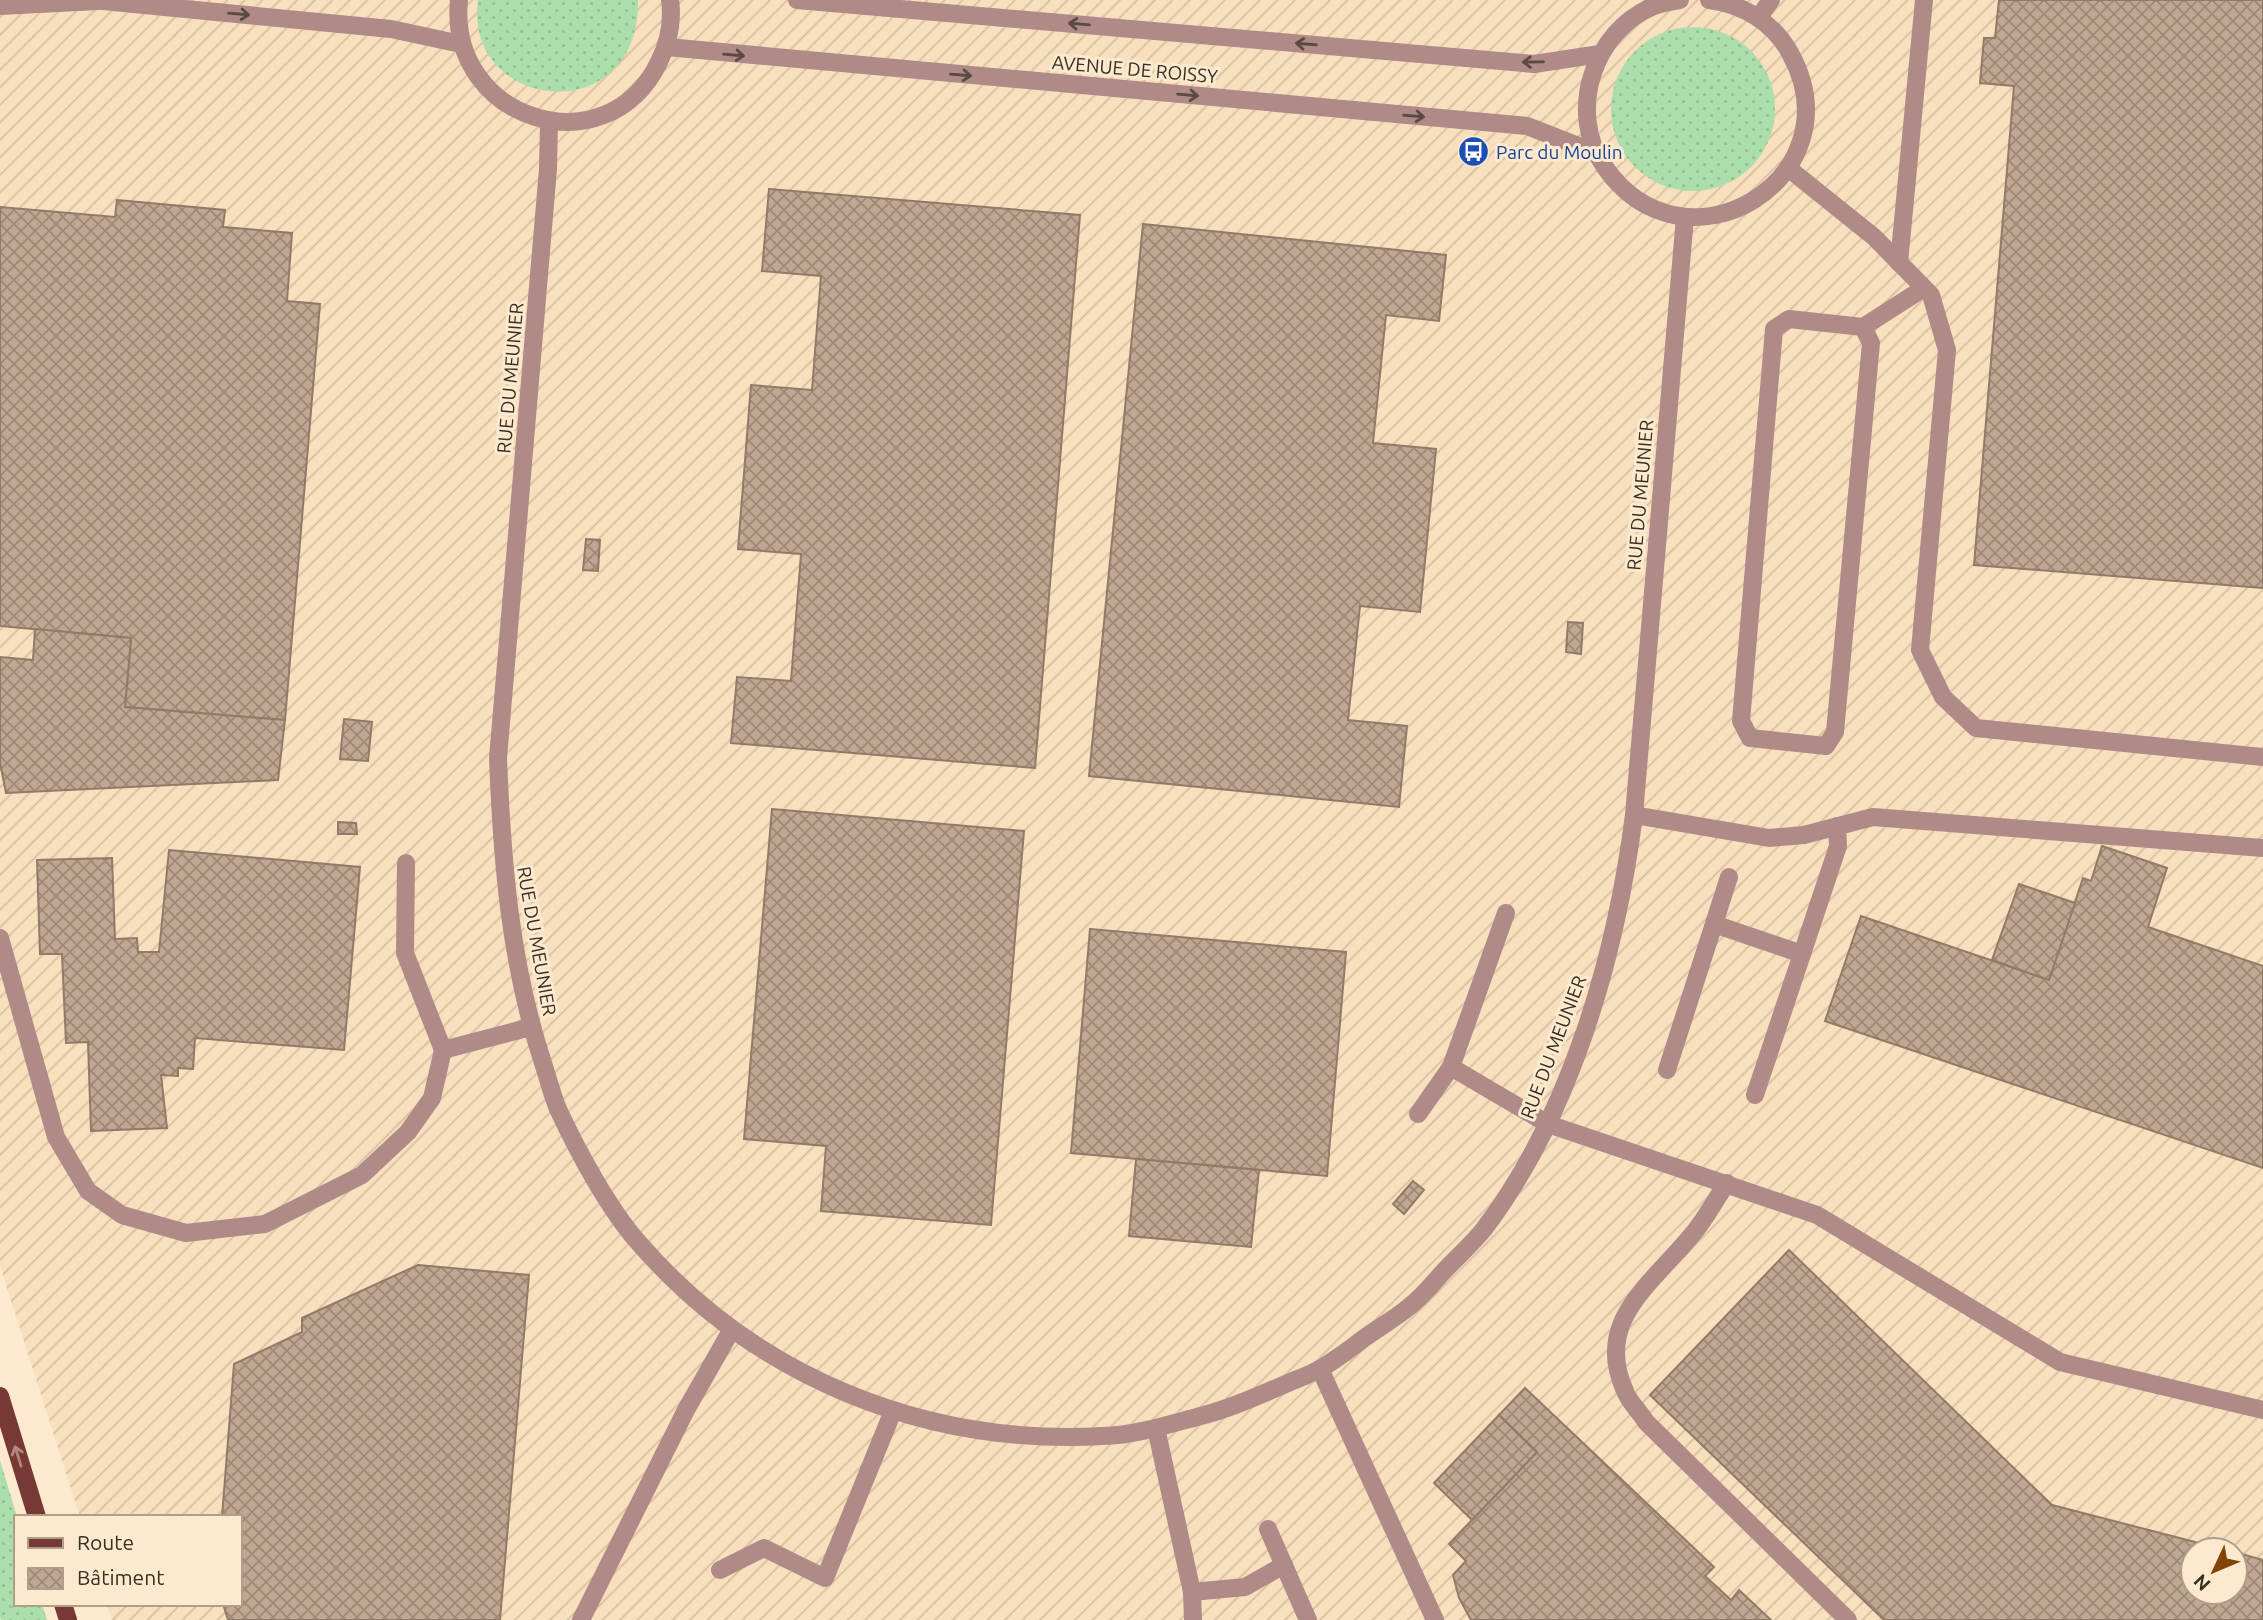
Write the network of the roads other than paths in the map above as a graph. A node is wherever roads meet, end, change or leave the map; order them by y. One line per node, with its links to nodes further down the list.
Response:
1 (95, 0): 9 (street); 11 (street, one-way to 11)
2 (459, 0): 11 (street)
3 (670, 0): 12 (street)
4 (797, 0): 13 (street, AVENUE DE ROISSY, one-way to 4)
5 (1680, 0): 13 (street)
6 (1709, 0): 10 (street)
7 (1771, 0): 10 (street)
8 (1924, 0): 18 (street)
9 (0, 6)
10 (1759, 17): 16 (street)
11 (461, 44): 14 (street)
12 (667, 47): 14 (street); 15 (street, AVENUE DE ROISSY, one-way to 15)
13 (1600, 54): 15 (street)
14 (549, 121): 31 (street, RUE DU MEUNIER)
15 (1596, 153): 17 (street)
16 (1788, 168): 17 (street); 18 (street)
17 (1685, 217): 22 (street, RUE DU MEUNIER)
18 (1899, 263): 19 (street)
19 (1924, 288): 20 (street); 21 (street)
20 (1863, 327): 20 (street)
21 (2263, 757)
22 (1634, 815): 23 (street); 37 (street, RUE DU MEUNIER)
23 (1837, 826): 24 (street); 30 (street)
24 (2263, 848)
25 (406, 863): 32 (street)
26 (1729, 877): 28 (street)
27 (1506, 913): 33 (street)
28 (1714, 924): 30 (street); 34 (street)
29 (0, 938): 32 (street)
30 (1802, 954): 35 (street)
31 (531, 1027): 32 (street); 39 (street, RUE DU MEUNIER)
32 (443, 1050)
33 (1451, 1068): 36 (street); 37 (street)
34 (1667, 1070)
35 (1755, 1095)
36 (1418, 1114)
37 (1548, 1124): 38 (street); 40 (street, RUE DU MEUNIER)
38 (1727, 1183): 42 (street); 54 (street)
39 (732, 1329): 43 (street, RUE DU MEUNIER); 50 (street)
40 (1320, 1370): 44 (street, RUE DU MEUNIER); 53 (street)
41 (0, 1396): 45 (main road, one-way to 41)
42 (2263, 1410)
43 (893, 1412): 44 (street, RUE DU MEUNIER); 48 (street)
44 (1156, 1427): 49 (street)
45 (36, 1515)
46 (1268, 1529): 47 (street)
47 (1284, 1565): 49 (street); 52 (street)
48 (720, 1570)
49 (1192, 1592): 51 (street)
50 (581, 1620)
51 (1193, 1620)
52 (1308, 1620)
53 (1435, 1620)
54 (1848, 1620)

